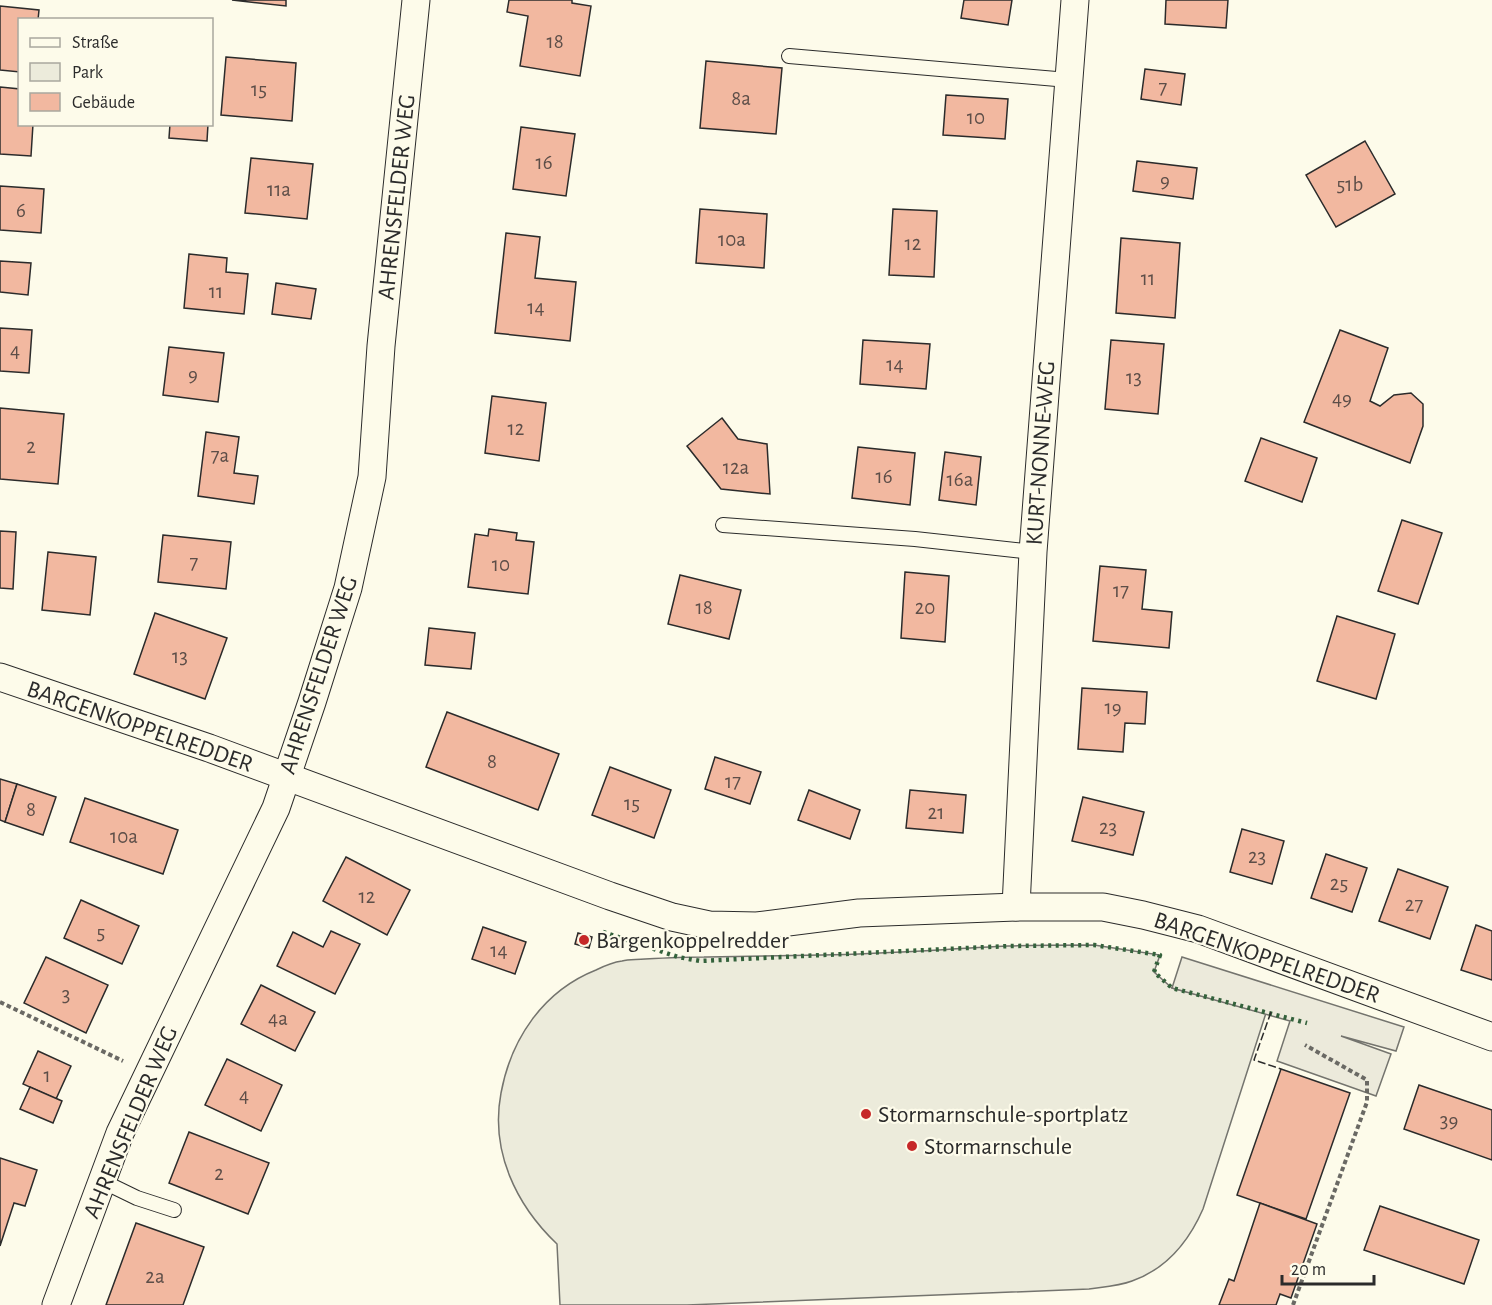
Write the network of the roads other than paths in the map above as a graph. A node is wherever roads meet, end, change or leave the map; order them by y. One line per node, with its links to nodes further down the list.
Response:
1 (416, 0): 8 (street, AHRENSFELDER WEG)
2 (1075, 0): 4 (street, KURT-NONNE-WEG)
3 (789, 56): 4 (lane)
4 (1068, 80): 6 (street, KURT-NONNE-WEG)
5 (723, 525): 6 (lane)
6 (1033, 552): 9 (street, KURT-NONNE-WEG)
7 (0, 677): 8 (street, BARGENKOPPELREDDER)
8 (286, 777): 9 (street, BARGENKOPPELREDDER); 11 (street, AHRENSFELDER WEG)
9 (1016, 907): 10 (street, BARGENKOPPELREDDER)
10 (1492, 1036)
11 (102, 1181): 12 (lane); 13 (street, AHRENSFELDER WEG)
12 (174, 1210)
13 (56, 1305)

